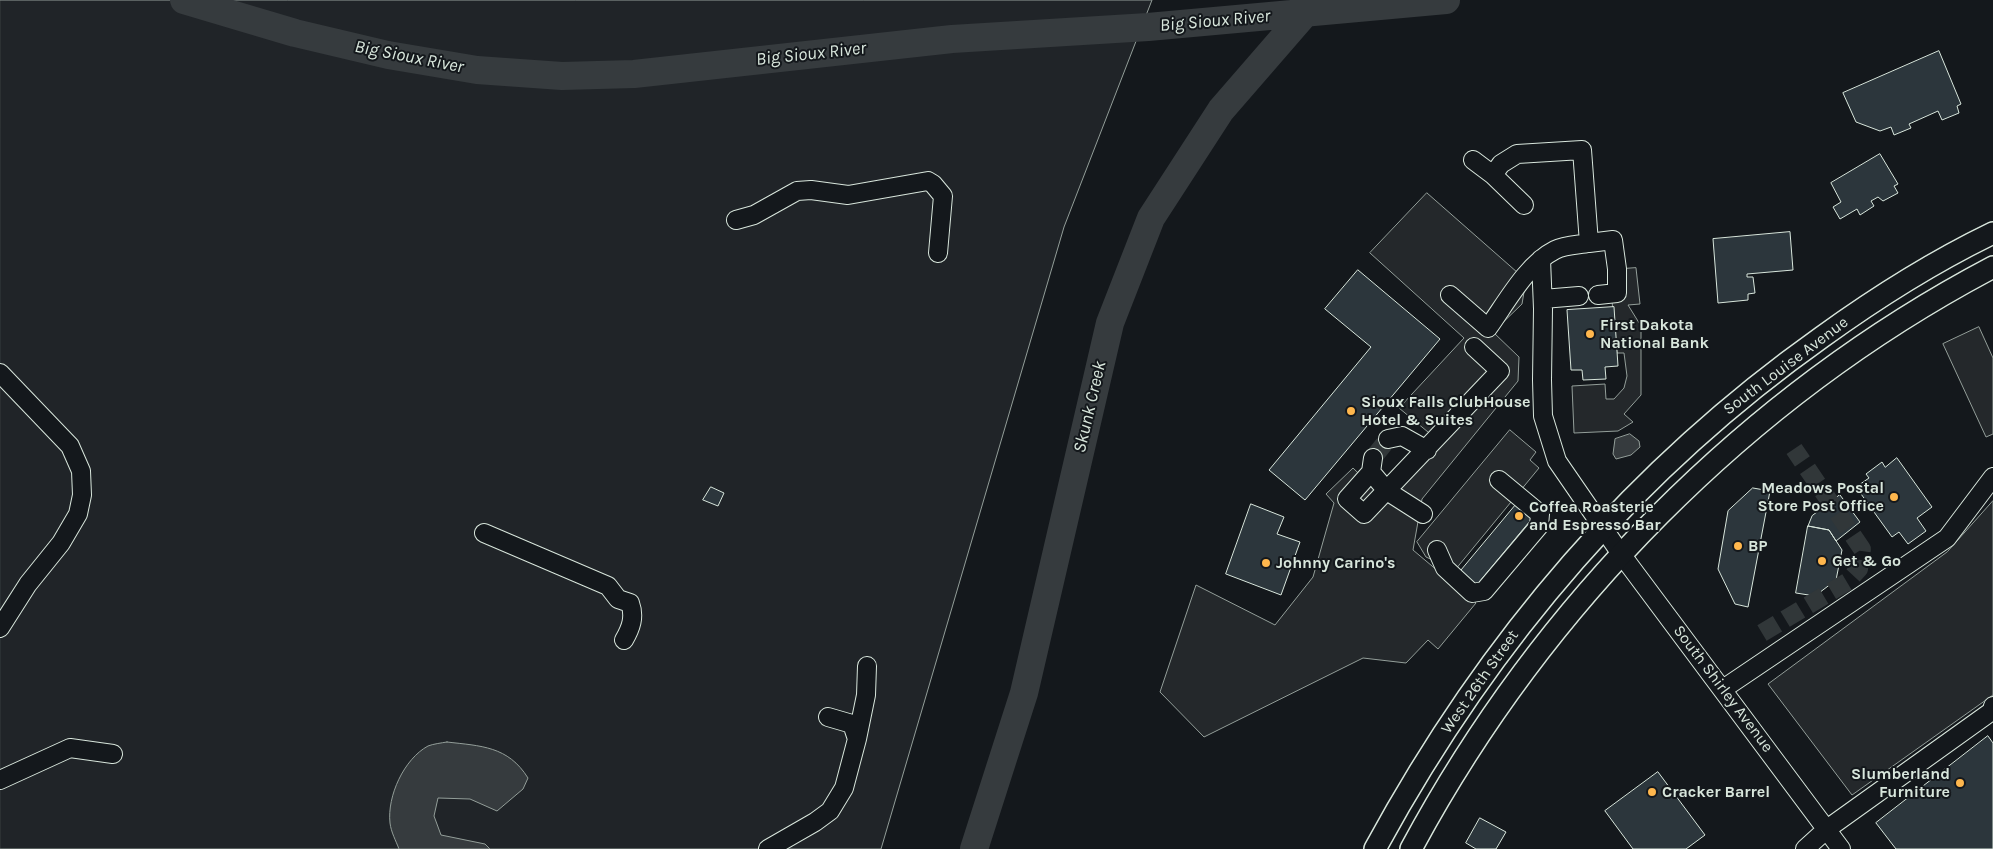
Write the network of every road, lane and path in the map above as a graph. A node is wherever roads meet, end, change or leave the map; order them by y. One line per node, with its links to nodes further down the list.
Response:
1 (1473, 160): 2 (street)
2 (1493, 175): 3 (street); 6 (street)
3 (1524, 205)
4 (736, 220): 7 (street)
5 (1993, 233): 22 (main road, South Louise Avenue)
6 (1589, 242): 8 (street); 11 (street)
7 (938, 253)
8 (1541, 259): 10 (street); 13 (street, South Shirley Avenue)
9 (1993, 267): 25 (main road, South Louise Avenue)
10 (1450, 295)
11 (1598, 295)
12 (1579, 296): 13 (street)
13 (1543, 299): 22 (street, South Shirley Avenue)
14 (1474, 347): 17 (street)
15 (0, 373): 26 (street)
16 (1388, 439): 17 (street)
17 (1427, 450): 20 (street)
18 (1993, 477): 29 (street)
19 (1499, 480): 24 (street)
20 (1387, 491): 20 (street); 21 (street)
21 (1423, 514)
22 (1604, 529): 25 (street, South Shirley Avenue); 37 (main road, West 26th Street)
23 (484, 533): 27 (street)
24 (1437, 550)
25 (1621, 554): 29 (street, South Shirley Avenue); 38 (main road, West 26th Street)
26 (0, 628)
27 (624, 640)
28 (868, 666): 32 (street)
29 (1723, 689): 35 (street, South Shirley Avenue)
30 (1992, 710): 35 (street)
31 (828, 717): 32 (street)
32 (857, 740): 36 (street)
33 (113, 754): 34 (street)
34 (0, 780)
35 (1827, 830): 39 (street); 40 (street, South Shirley Avenue)
36 (768, 849)
37 (1376, 849)
38 (1411, 849)
39 (1805, 849)
40 (1841, 849)

